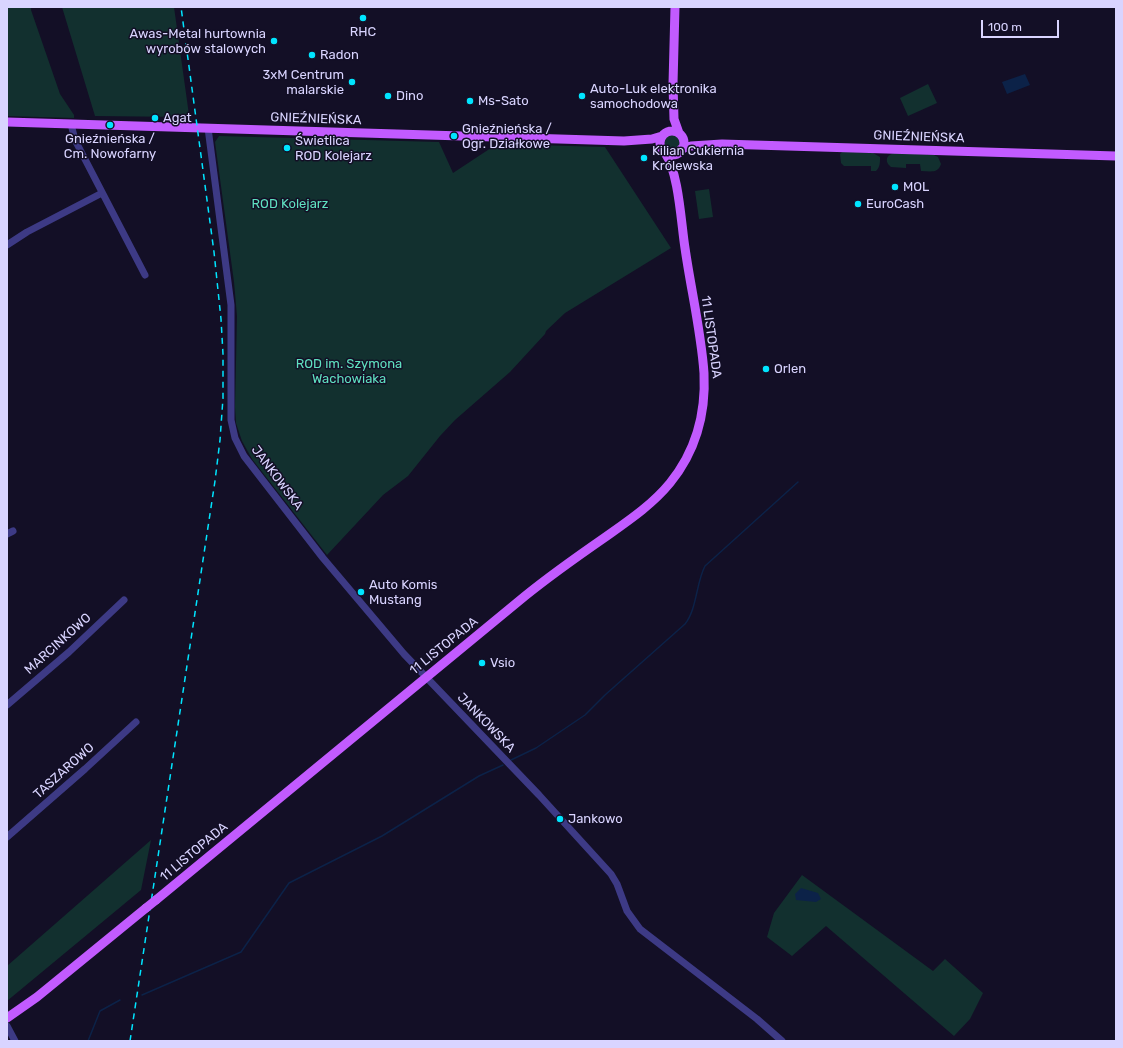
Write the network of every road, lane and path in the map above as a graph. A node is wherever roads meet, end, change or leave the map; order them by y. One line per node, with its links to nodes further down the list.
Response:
1 (675, 7): 2 (main road)
2 (673, 84): 6 (main road); 7 (main road)
3 (7, 122): 4 (main road, GNIEŹNIEŃSKA)
4 (70, 124): 5 (main road, GNIEŹNIEŃSKA); 13 (street)
5 (208, 128): 8 (main road, GNIEŹNIEŃSKA); 18 (street, JANKOWSKA)
6 (664, 134): 7 (main road); 8 (main road, GNIEŹNIEŃSKA); 10 (main road)
7 (681, 135): 9 (main road, GNIEŹNIEŃSKA); 11 (main road)
8 (624, 141): 10 (main road, GNIEŹNIEŃSKA)
9 (722, 144): 11 (main road, GNIEŹNIEŃSKA); 12 (main road, GNIEŹNIEŃSKA)
10 (663, 150): 11 (main road); 14 (main road, 11 LISTOPADA)
11 (679, 151): 14 (main road, 11 LISTOPADA)
12 (1116, 156)
13 (102, 193): 15 (street); 16 (street)
14 (678, 198): 18 (main road, 11 LISTOPADA)
15 (7, 245)
16 (145, 275)
17 (124, 600): 19 (street, MARCINKOWO)
18 (426, 678): 22 (main road, 11 LISTOPADA, bridge); 25 (street, JANKOWSKA)
19 (7, 705)
20 (136, 722): 21 (street, TASZAROWO)
21 (7, 837)
22 (7, 1018)
23 (7, 1026): 24 (street)
24 (15, 1041)
25 (782, 1041)

